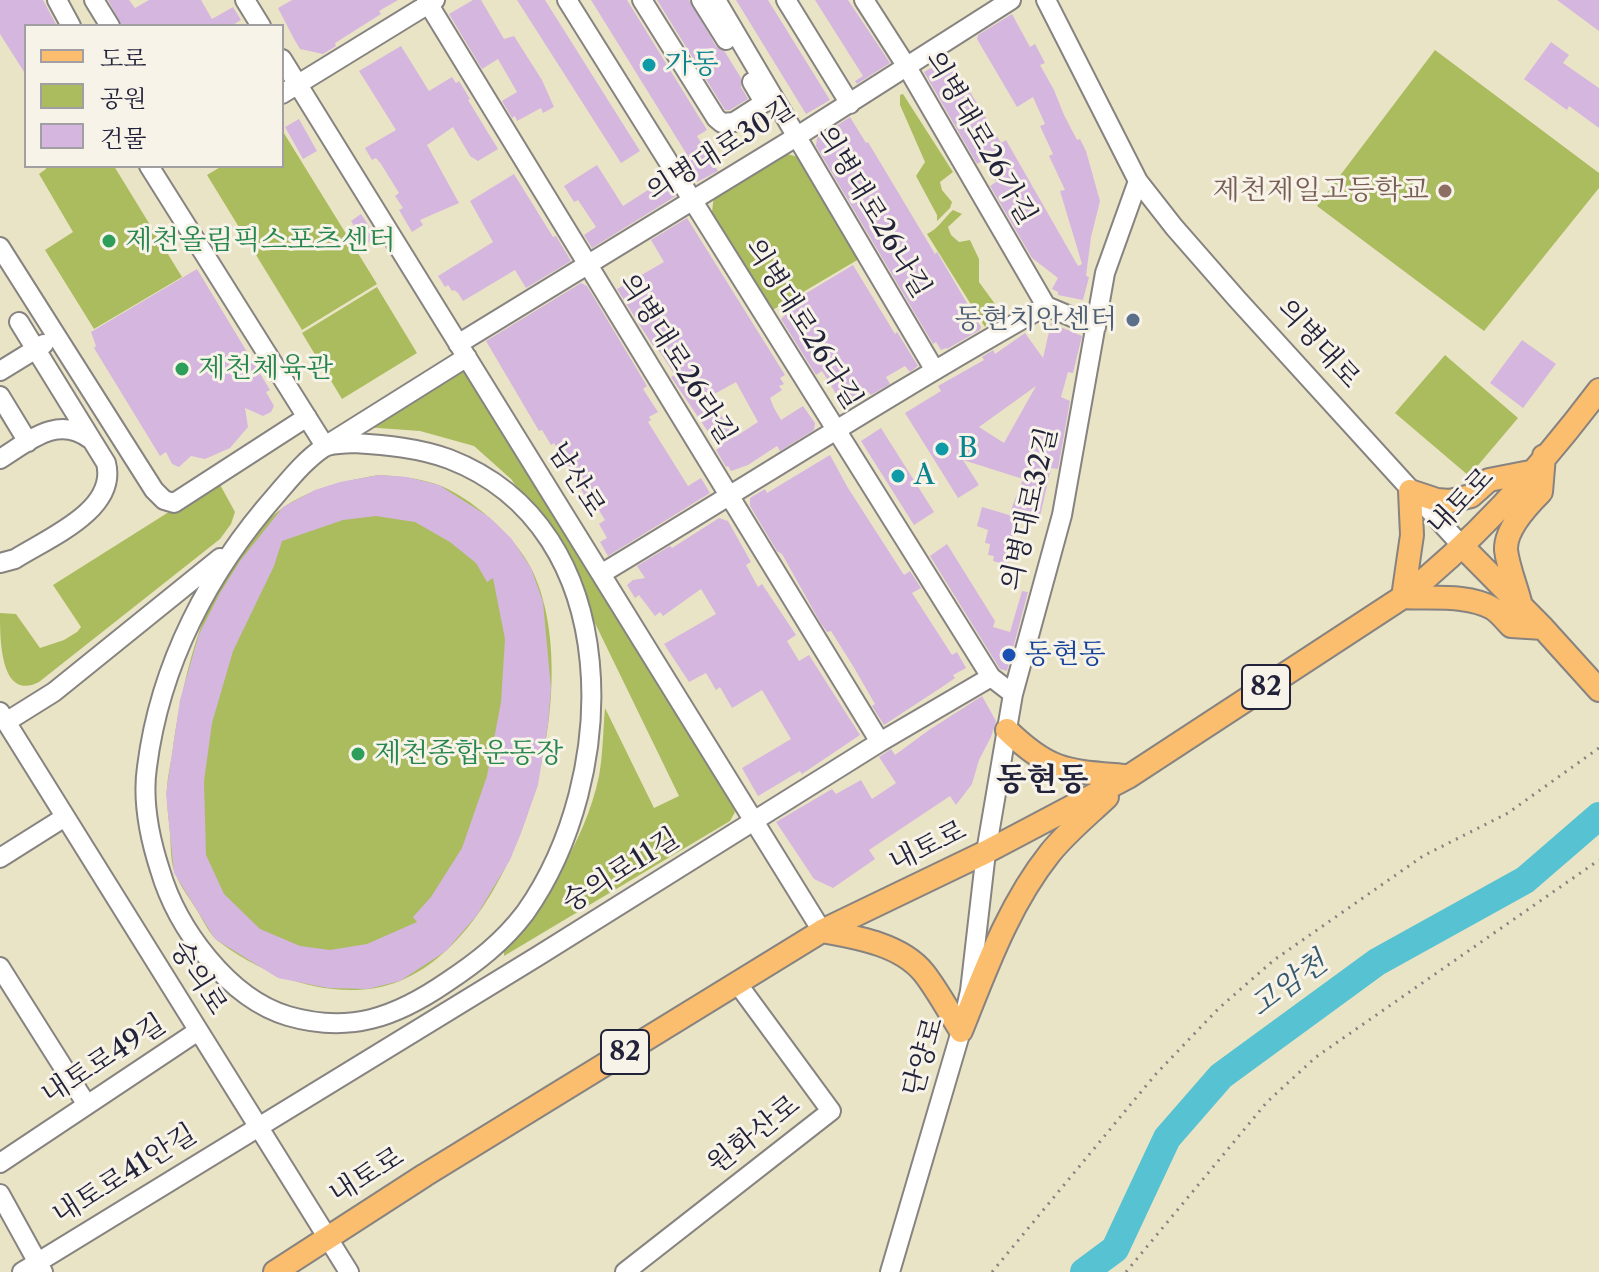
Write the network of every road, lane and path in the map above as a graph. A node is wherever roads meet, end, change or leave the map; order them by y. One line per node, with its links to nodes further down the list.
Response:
1 (57, 0): 13 (street)
2 (94, 0): 14 (street)
3 (245, 0): 15 (street)
4 (567, 0): 23 (street, 의병대로26다길)
5 (642, 0): 6 (street)
6 (701, 0)
7 (716, 0): 20 (street, 의병대로26나길)
8 (786, 0): 19 (street)
9 (864, 0): 17 (street, 의병대로26가길)
10 (1011, 0): 17 (street, 의병대로30길)
11 (1046, 0): 22 (street, 의병대로)
12 (430, 1): 18 (street); 25 (street, 의병대로26라길)
13 (70, 24)
14 (109, 24)
15 (260, 24)
16 (284, 66): 18 (street, 남산로)
17 (907, 67): 19 (street, 의병대로30길); 26 (street, 의병대로26가길)
18 (290, 89): 31 (street, 남산로)
19 (850, 104): 20 (street, 의병대로30길)
20 (796, 137): 23 (street, 의병대로30길); 32 (street, 의병대로26나길)
21 (150, 168): 36 (street)
22 (1138, 181): 28 (street, 의병대로32길); 43 (street, 의병대로)
23 (693, 201): 25 (street, 의병대로30길); 37 (street, 의병대로26다길)
24 (0, 247): 29 (street)
25 (587, 266): 31 (street, 의병대로30길); 44 (street, 의병대로26라길)
26 (1046, 306): 28 (street); 32 (street)
27 (19, 322): 30 (street)
28 (1096, 327): 54 (street, 의병대로32길)
29 (57, 337): 30 (street); 36 (street)
30 (35, 349): 33 (street); 38 (street)
31 (462, 350): 40 (street, 의병대로30길); 48 (street, 남산로)
32 (934, 369): 37 (street)
33 (0, 371)
34 (1599, 390): 42 (main road, 내토로 / 82)
35 (0, 396): 39 (street)
36 (307, 417): 40 (street)
37 (836, 431): 44 (street); 52 (street, 의병대로26다길)
38 (92, 441): 39 (street); 47 (street)
39 (28, 442): 41 (street)
40 (325, 446): 45 (street, 의병대로30길); 45 (street)
41 (0, 459)
42 (1537, 464): 43 (main road); 46 (main road, 내토로 / 82); 50 (main road)
43 (1410, 491): 46 (street, 의병대로); 49 (main road)
44 (729, 497): 48 (street); 57 (street, 의병대로26라길)
45 (235, 546): 55 (street)
46 (1462, 546): 49 (main road, 내토로 / 82); 50 (main road, 의병대로)
47 (0, 563)
48 (601, 574): 61 (street, 남산로)
49 (1403, 597): 51 (main road); 59 (main road, 내토로 / 82)
50 (1521, 606): 51 (main road, 의병대로)
51 (1543, 628): 53 (main road, 의병대로)
52 (991, 677): 54 (street); 57 (street, 숭의로11길)
53 (1599, 690)
54 (1013, 694): 56 (street, 의병대로32길)
55 (3, 717): 60 (street, 숭의로)
56 (1007, 730): 59 (main road); 62 (street, 의병대로32길)
57 (880, 742): 61 (street, 숭의로11길)
58 (1599, 748): 80 (path)
59 (1128, 777): 62 (main road, 내토로 / 82); 69 (main road)
60 (65, 817): 63 (street); 68 (street, 숭의로)
61 (754, 822): 65 (street, 남산로); 71 (street, 숭의로11길)
62 (986, 852): 65 (main road, 내토로 / 82); 69 (street, 단양로)
63 (0, 858)
64 (1599, 860): 81 (path)
65 (822, 931): 67 (main road, 내토로 / 82); 69 (main road)
66 (0, 967): 70 (street)
67 (737, 983): 74 (main road, 내토로 / 82); 78 (street, 원화산로)
68 (198, 1031): 70 (street, 내토로49길); 71 (street, 숭의로)
69 (961, 1031): 79 (street, 단양로)
70 (87, 1105): 72 (street, 내토로49길)
71 (257, 1126): 74 (street, 숭의로); 75 (street, 내토로41안길)
72 (0, 1163)
73 (0, 1194): 75 (street)
74 (327, 1237): 76 (main road, 내토로 / 82); 77 (street, 숭의로)
75 (34, 1269)
76 (275, 1272)
77 (349, 1272)
78 (625, 1272)
79 (890, 1272)
80 (992, 1272)
81 (1126, 1272)

